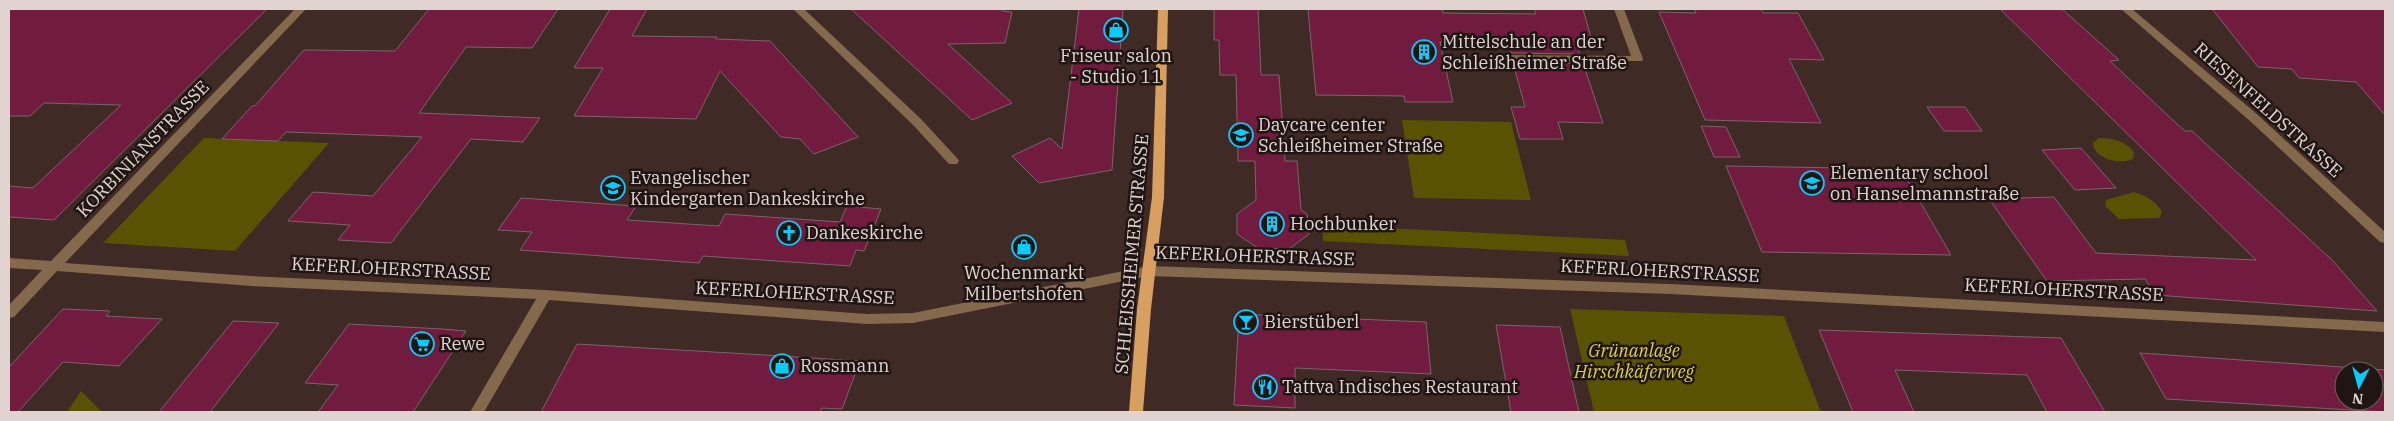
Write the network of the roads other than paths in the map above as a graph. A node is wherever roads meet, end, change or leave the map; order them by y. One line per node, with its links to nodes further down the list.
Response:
1 (302, 9): 10 (street, KORBINIANSTRASSE)
2 (798, 9): 7 (street)
3 (1163, 9): 11 (main road, SCHLEISSHEIMER STRASSE)
4 (1619, 9): 6 (street)
5 (2126, 9): 8 (street, RIESENFELDSTRASSE)
6 (1498, 58)
7 (953, 161)
8 (2385, 239)
9 (9, 263): 10 (street, KEFERLOHERSTRASSE)
10 (55, 266): 12 (street, KEFERLOHERSTRASSE); 13 (street, KORBINIANSTRASSE)
11 (1149, 271): 12 (street, KEFERLOHERSTRASSE); 14 (street, KEFERLOHERSTRASSE); 16 (main road, SCHLEISSHEIMER STRASSE)
12 (545, 296): 15 (street)
13 (9, 313)
14 (2385, 327)
15 (477, 412)
16 (1136, 412)

